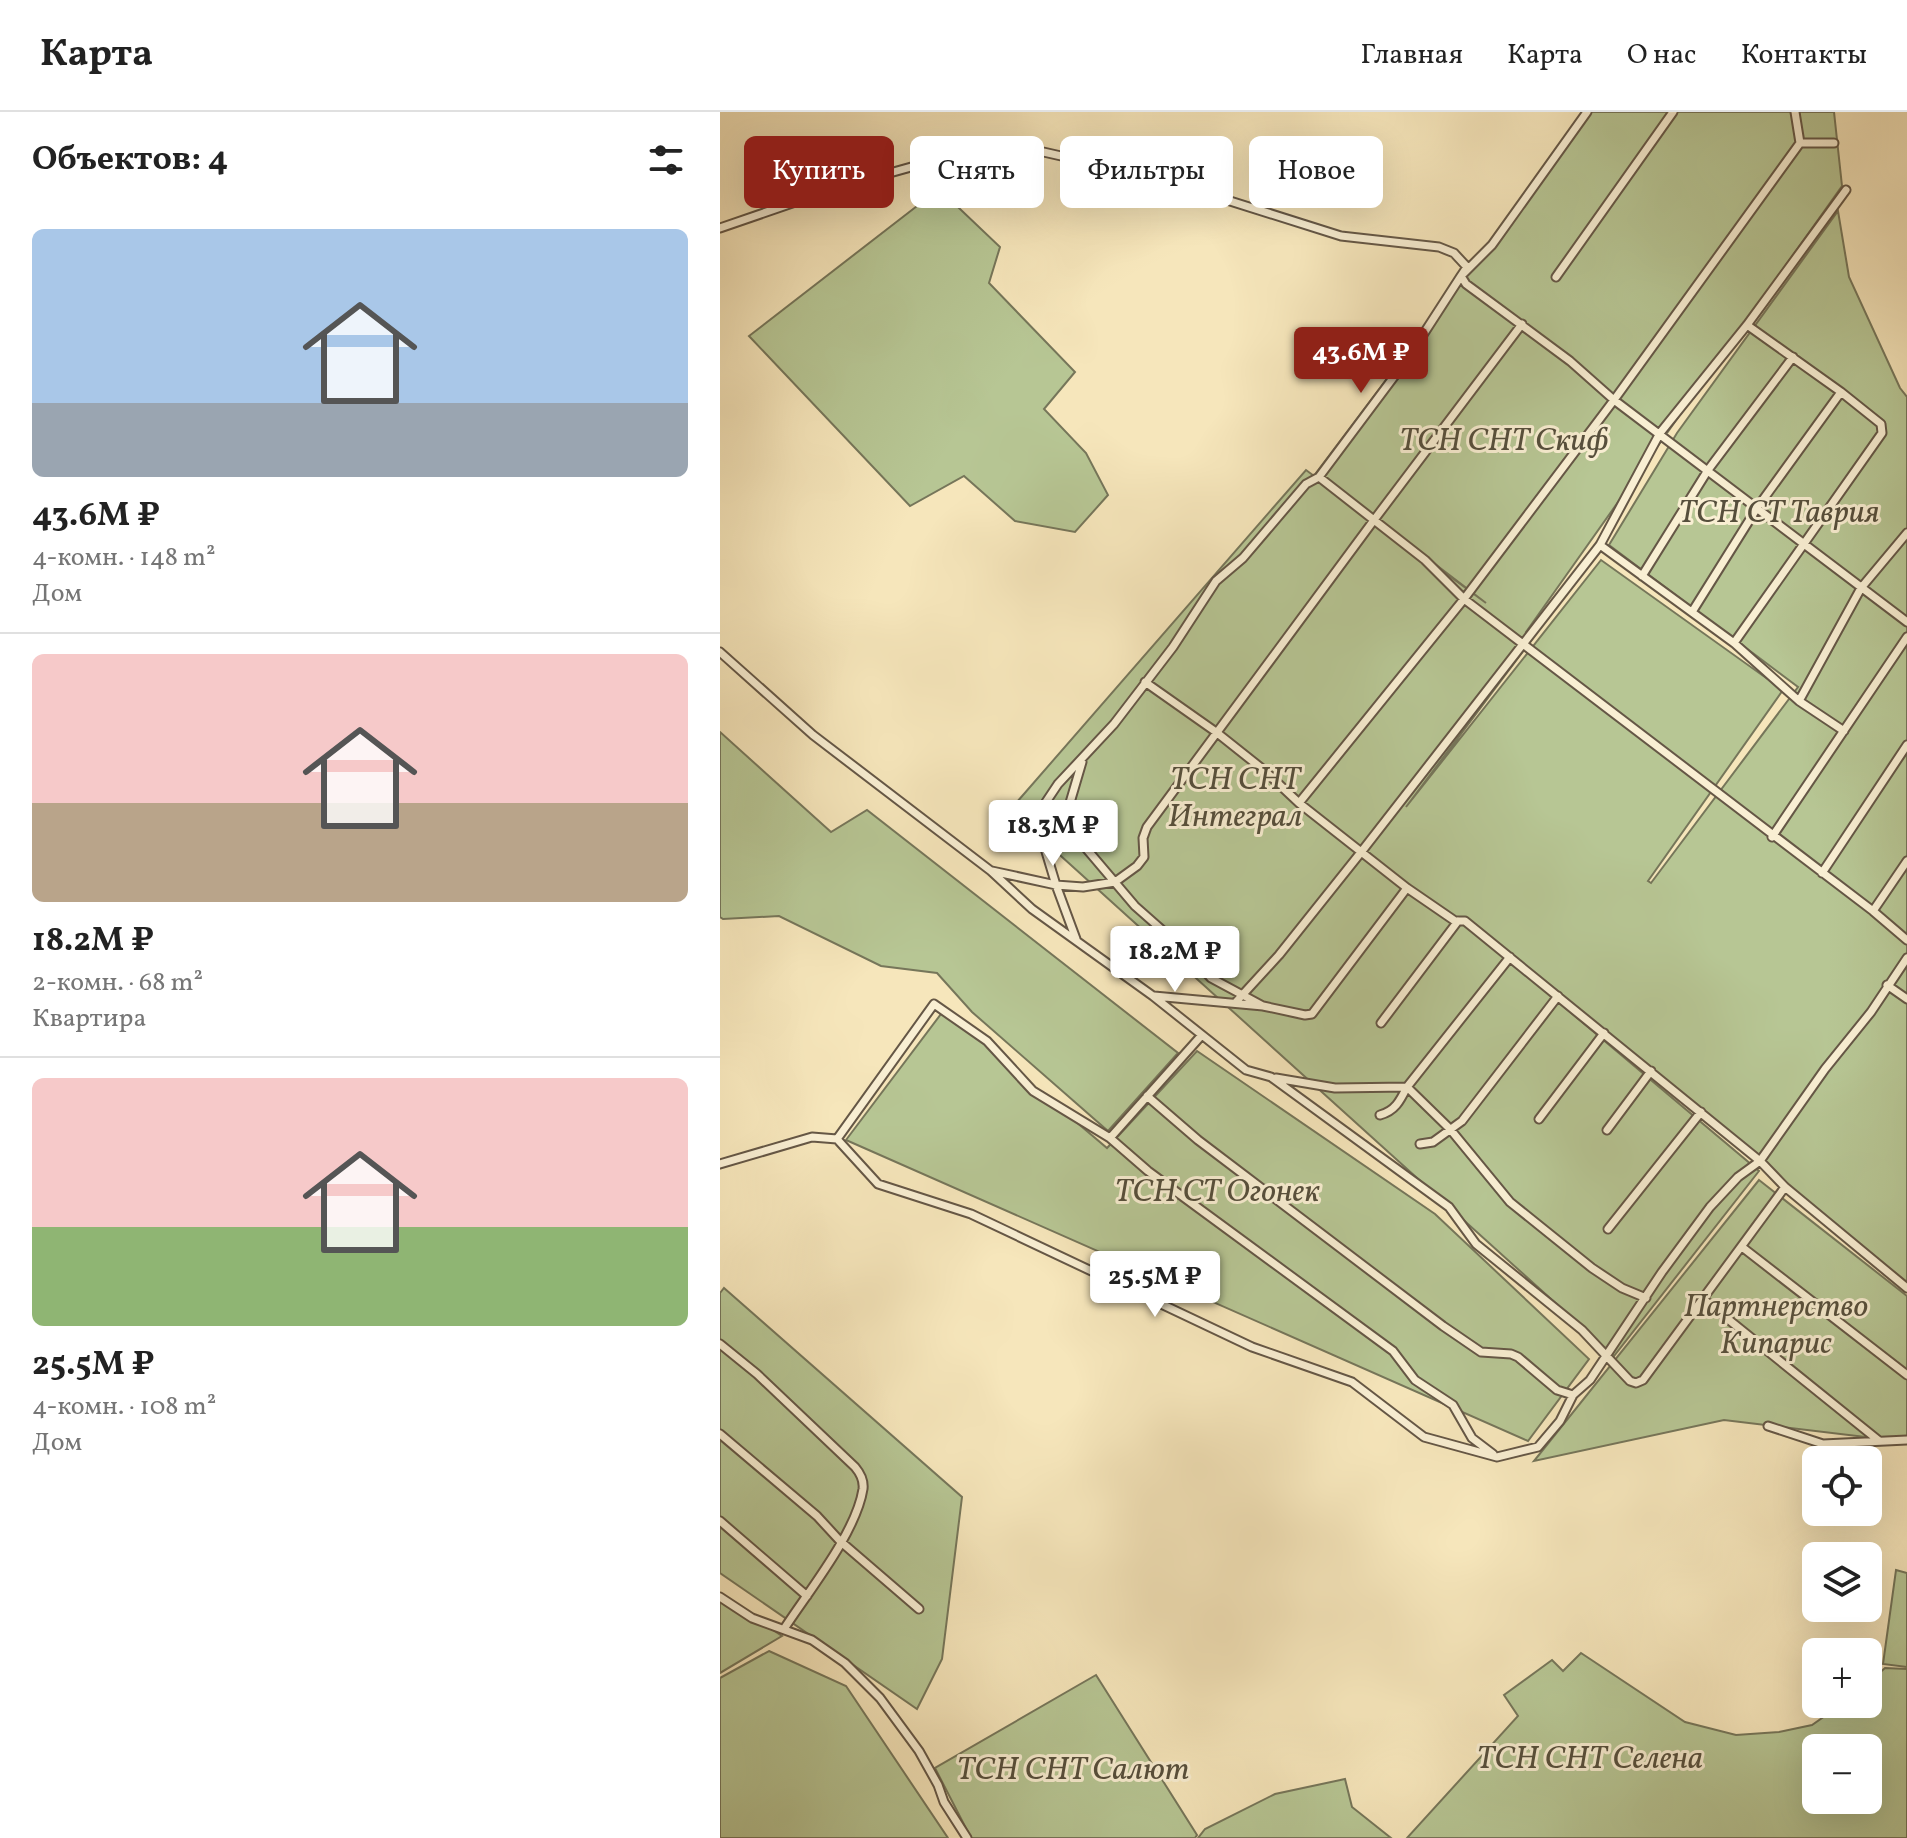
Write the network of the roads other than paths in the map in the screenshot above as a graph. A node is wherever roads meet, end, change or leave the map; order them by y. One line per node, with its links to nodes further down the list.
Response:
1 (1587, 112): 8 (street)
2 (1673, 112): 9 (street)
3 (1795, 112): 4 (street)
4 (1800, 143): 5 (street); 14 (street)
5 (1834, 143)
6 (1846, 190): 11 (street)
7 (720, 228): 8 (street)
8 (1461, 276): 10 (street); 17 (street)
9 (1556, 277)
10 (1522, 324): 14 (street); 19 (street)
11 (1747, 325): 12 (street); 15 (street)
12 (1793, 357): 13 (street); 16 (street)
13 (1841, 392): 18 (street); 21 (street)
14 (1614, 400): 15 (street); 25 (street)
15 (1660, 433): 16 (street); 22 (street)
16 (1708, 470): 18 (street); 23 (street)
17 (1319, 477): 19 (street); 32 (street)
18 (1757, 508): 21 (street); 26 (street)
19 (1374, 520): 25 (street); 35 (street)
20 (1907, 533): 24 (street)
21 (1804, 544): 24 (street); 30 (street)
22 (1600, 545): 23 (street); 29 (street)
23 (1642, 576): 26 (street)
24 (1861, 588): 27 (street); 33 (street)
25 (1464, 599): 29 (street); 38 (street)
26 (1692, 612): 30 (street)
27 (1907, 622)
28 (1907, 637): 34 (street)
29 (1522, 643): 39 (street); 40 (street)
30 (1734, 643): 33 (street)
31 (720, 652): 42 (street)
32 (1145, 682): 35 (street); 37 (street)
33 (1799, 701): 34 (street)
34 (1844, 731): 39 (street)
35 (1216, 732): 38 (street); 44 (street)
36 (1907, 745): 43 (street)
37 (1084, 756): 44 (street); 45 (street)
38 (1299, 803): 40 (street)
39 (1772, 837): 43 (street)
40 (1362, 851): 46 (street); 54 (street)
41 (1907, 861): 47 (street)
42 (991, 871): 45 (street); 49 (street)
43 (1822, 873): 47 (street)
44 (1115, 882): 45 (street); 54 (street)
45 (1056, 885): 49 (street)
46 (1407, 888): 48 (street); 59 (street)
47 (1873, 911): 50 (street)
48 (1458, 921): 51 (street); 60 (street)
49 (1076, 939): 55 (street)
50 (1907, 940)
51 (1510, 957): 56 (street); 65 (street)
52 (1907, 958): 53 (street)
53 (1887, 985): 57 (street); 75 (street)
54 (1243, 995): 58 (street); 59 (street)
55 (1153, 996): 58 (street); 62 (street)
56 (1558, 996): 61 (street); 70 (street)
57 (1907, 999)
58 (1235, 1003): 59 (street)
59 (1263, 1006)
60 (1381, 1023)
61 (1604, 1033): 63 (street); 69 (street)
62 (1201, 1036): 64 (street); 66 (street)
63 (1651, 1071): 67 (street); 71 (street)
64 (1271, 1077): 65 (street); 84 (street)
65 (1407, 1087): 68 (street); 70 (street)
66 (1147, 1096): 72 (street); 86 (street)
67 (1701, 1112): 75 (street); 78 (street)
68 (1380, 1115)
69 (1539, 1119)
70 (1450, 1129): 74 (street); 81 (street)
71 (1607, 1130)
72 (1110, 1138): 73 (street); 91 (street)
73 (837, 1139): 76 (street); 91 (street)
74 (1420, 1144)
75 (1760, 1161): 77 (street); 81 (street)
76 (720, 1164)
77 (1785, 1187): 79 (street); 80 (street)
78 (1608, 1229)
79 (1742, 1247): 82 (street); 85 (street)
80 (1907, 1288)
81 (1646, 1298): 84 (street)
82 (1703, 1299): 84 (street); 89 (street)
83 (720, 1344): 93 (street)
84 (1605, 1356): 86 (street)
85 (1907, 1375)
86 (1573, 1395): 91 (street)
87 (1768, 1426): 89 (street)
88 (720, 1434): 93 (street)
89 (1878, 1440): 90 (street)
90 (1907, 1440)
91 (1497, 1457)
92 (720, 1521): 94 (street)
93 (840, 1541): 94 (street); 96 (street)
94 (807, 1596): 97 (street)
95 (720, 1597): 97 (street)
96 (919, 1609)
97 (784, 1629): 98 (street)
98 (967, 1838)

